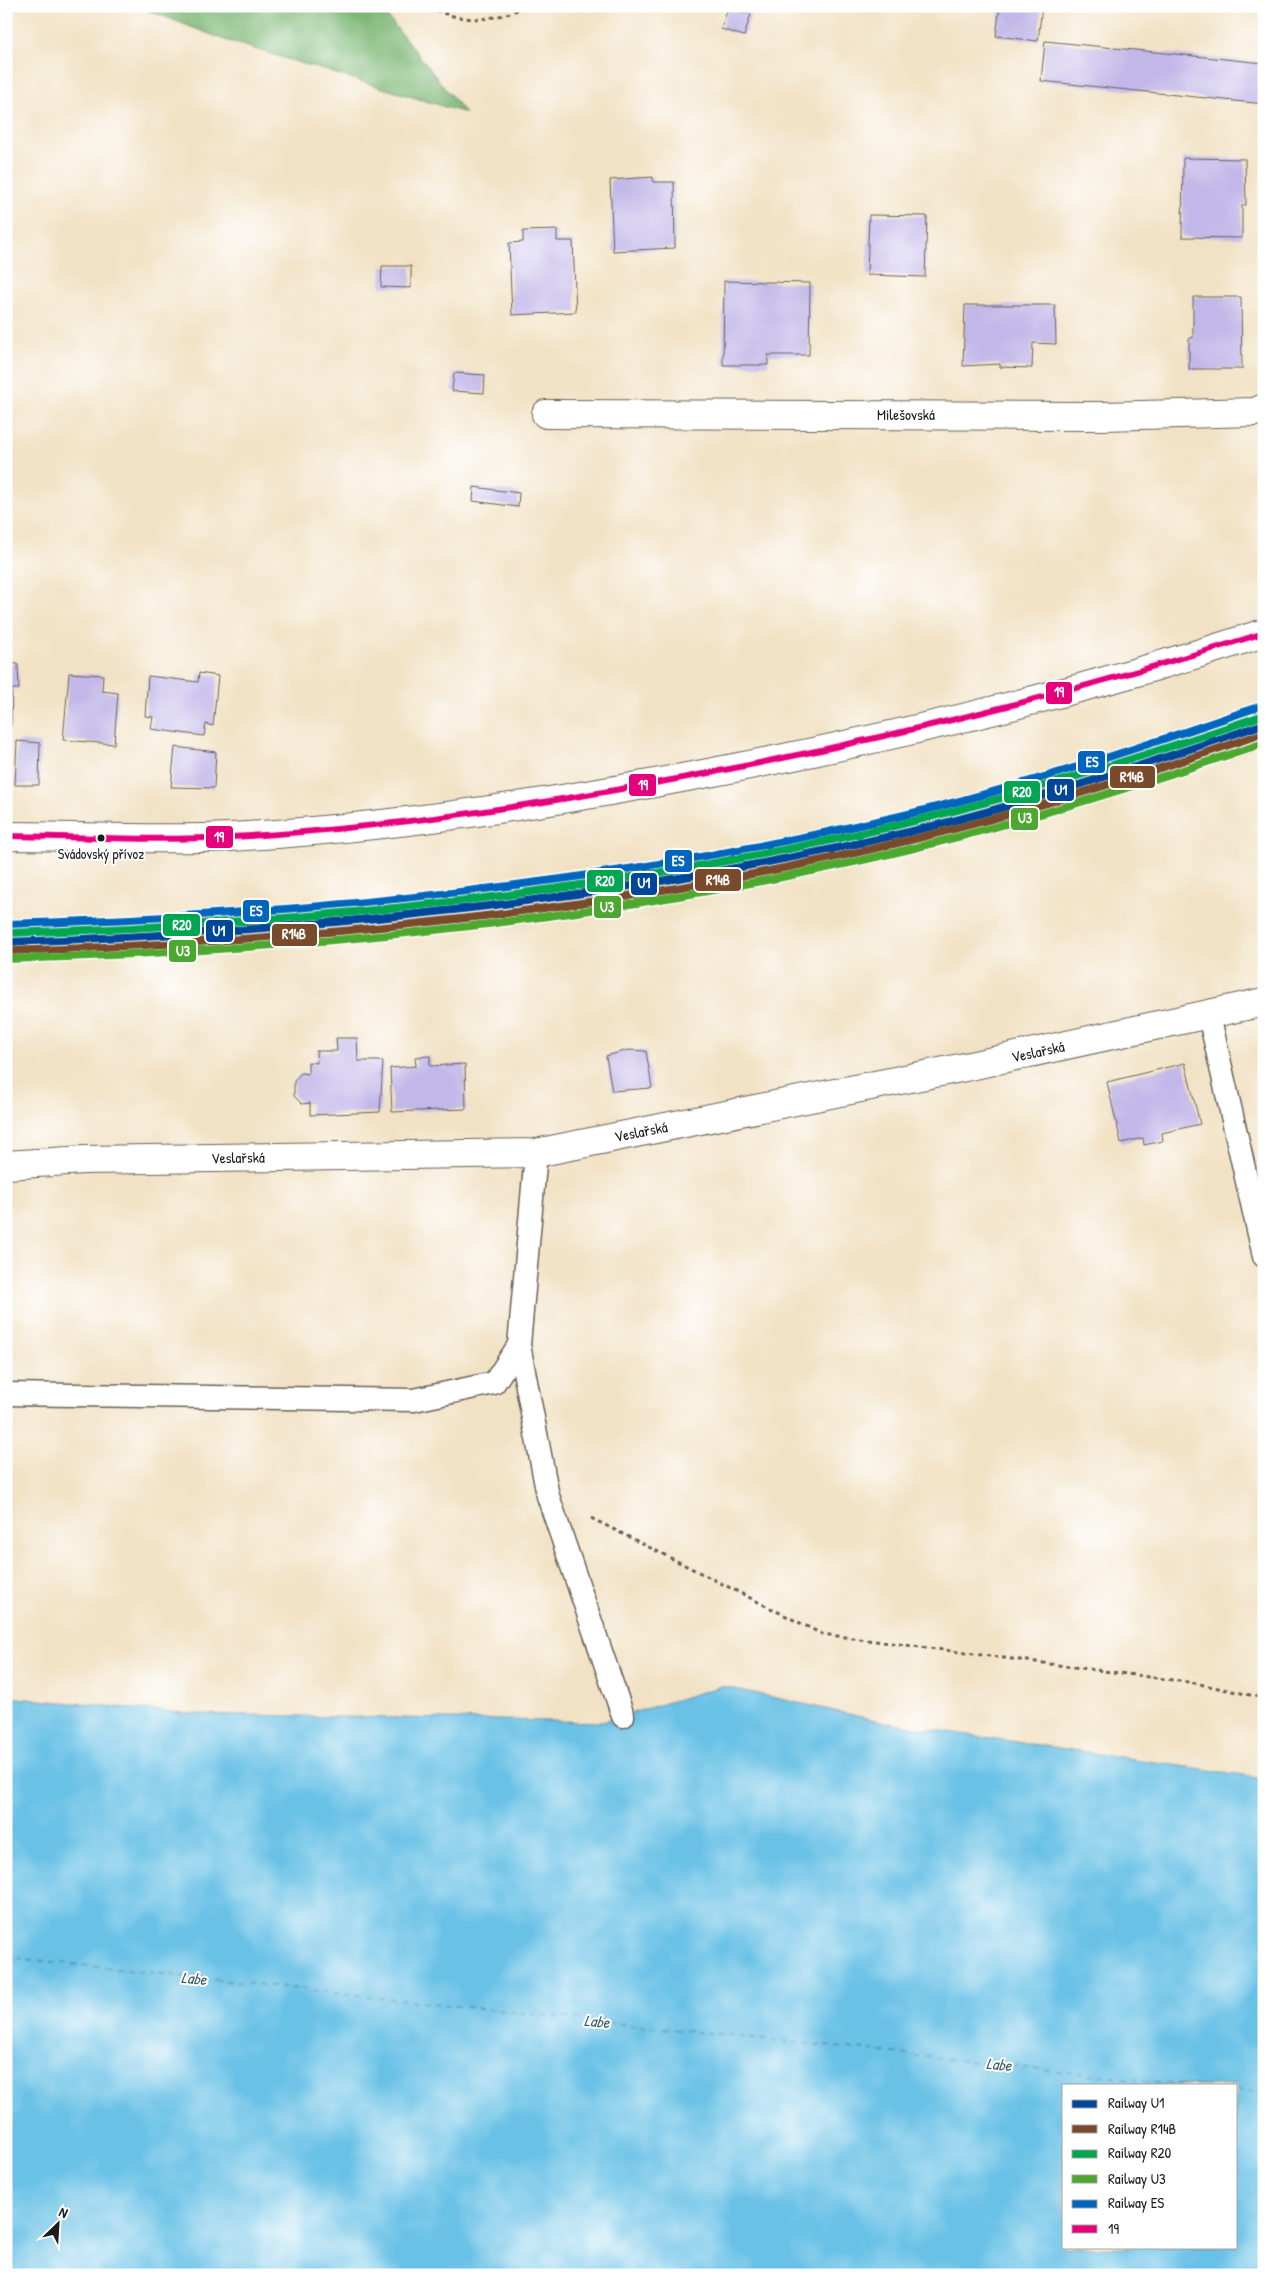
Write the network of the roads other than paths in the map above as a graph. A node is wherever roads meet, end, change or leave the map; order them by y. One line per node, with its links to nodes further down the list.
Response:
1 (1264, 408): 2 (street, Milešovská)
2 (546, 414)
3 (1264, 633): 4 (street)
4 (6, 836)
5 (1264, 1002): 6 (street, Veslařská)
6 (1209, 1015): 7 (street, Veslařská); 9 (lane)
7 (536, 1153): 8 (street, Veslařská); 10 (lane)
8 (6, 1165)
9 (1264, 1256)
10 (519, 1345): 11 (lane); 12 (lane)
11 (6, 1394)
12 (623, 1716)

